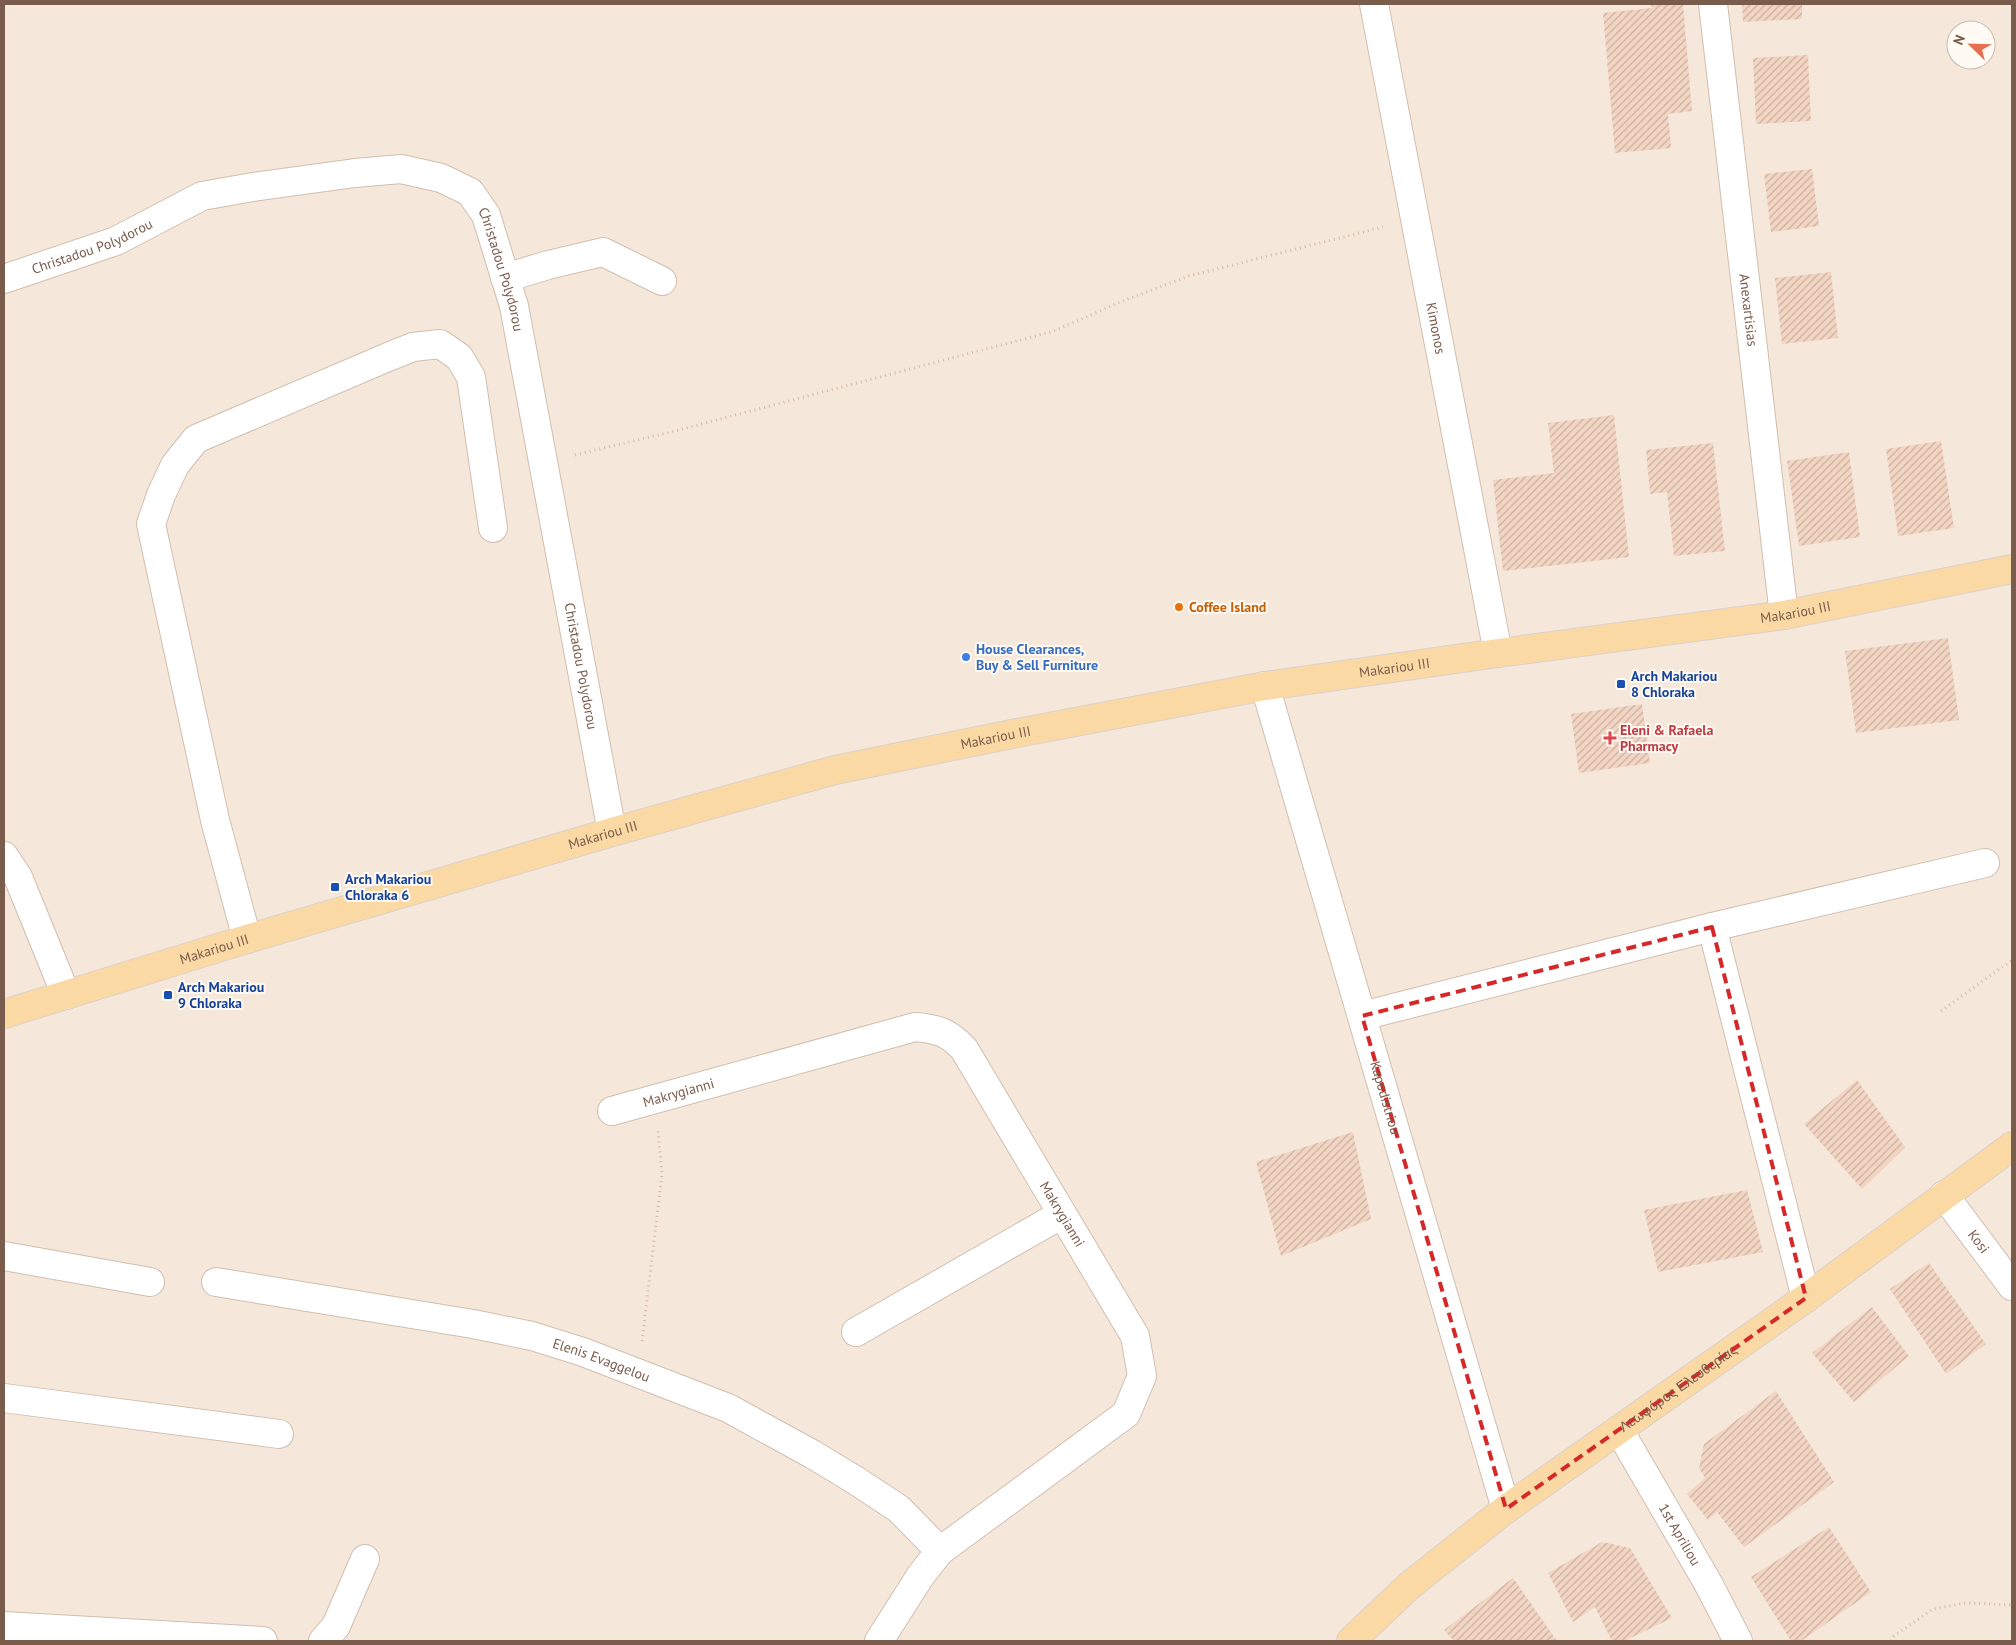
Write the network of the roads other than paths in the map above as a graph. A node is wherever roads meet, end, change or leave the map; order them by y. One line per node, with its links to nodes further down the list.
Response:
1 (1374, 4): 9 (street, Kimonos)
2 (1713, 4): 8 (street, Anexartisias)
3 (505, 278): 4 (street, Christadou Polydorou); 5 (street); 11 (street, Christadou Polydorou)
4 (4, 279)
5 (662, 280)
6 (493, 528): 15 (street)
7 (2012, 569): 8 (main road, Makariou III)
8 (1784, 616): 9 (main road, Makariou III)
9 (1498, 653): 10 (main road, Makariou III)
10 (1265, 686): 11 (main road, Makariou III); 18 (street, Kapodistriou)
11 (612, 832): 15 (main road, Makariou III)
12 (4, 856): 16 (street)
13 (1985, 863): 14 (street)
14 (1712, 927): 18 (street); 27 (street)
15 (247, 938): 16 (main road, Makariou III)
16 (66, 995): 17 (main road, Makariou III)
17 (4, 1014)
18 (1362, 1016): 32 (street, Kapodistriou)
19 (612, 1111): 22 (street, Makrygianni)
20 (2012, 1146): 21 (main road, Λεωφόρος Ελευθερίας)
21 (1944, 1195): 26 (street, Kosi); 27 (main road, Λεωφόρος Ελευθερίας)
22 (1062, 1214): 28 (street); 33 (street, Makrygianni)
23 (4, 1256): 24 (street)
24 (150, 1282)
25 (216, 1282): 33 (street, Elenis Evaggelou)
26 (2012, 1286)
27 (1806, 1298): 30 (main road, Λεωφόρος Ελευθερίας)
28 (856, 1332)
29 (4, 1398): 31 (street)
30 (1619, 1430): 32 (main road, Λεωφόρος Ελευθερίας); 40 (street, 1st Apriliou)
31 (279, 1434)
32 (1506, 1509): 39 (main road, Λεωφόρος Ελευθερίας)
33 (940, 1551): 38 (street, Makrygianni)
34 (365, 1559): 37 (street)
35 (4, 1626): 36 (street)
36 (263, 1641)
37 (323, 1641)
38 (879, 1641)
39 (1350, 1641)
40 (1738, 1641)

